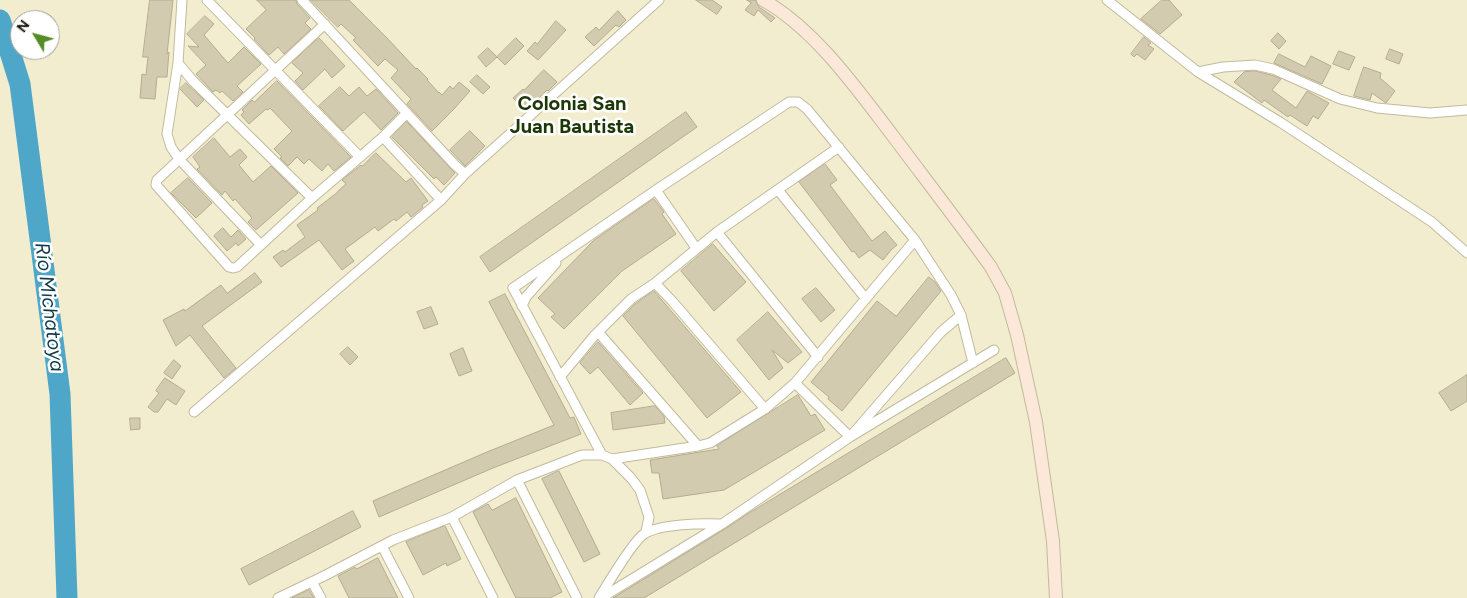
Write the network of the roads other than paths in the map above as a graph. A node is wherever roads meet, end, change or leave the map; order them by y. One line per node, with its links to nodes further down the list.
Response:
1 (182, 0): 8 (street)
2 (207, 0): 9 (street)
3 (302, 0): 7 (street)
4 (659, 0): 18 (street)
5 (763, 0): 57 (street)
6 (1107, 0): 10 (street)
7 (325, 24): 9 (street); 12 (street)
8 (178, 64): 13 (street); 17 (street)
9 (277, 70): 13 (street); 16 (street)
10 (1198, 72): 11 (street); 27 (street)
11 (1467, 110)
12 (407, 113): 14 (street); 18 (street)
13 (228, 115): 17 (street); 21 (street)
14 (383, 137): 16 (street); 22 (street)
15 (839, 147): 19 (street); 20 (street); 24 (street)
16 (360, 157): 21 (street)
17 (179, 159): 25 (street); 25 (street)
18 (466, 174): 22 (street)
19 (656, 190): 26 (street); 28 (street)
20 (778, 190): 23 (street); 30 (street)
21 (312, 198): 25 (street)
22 (441, 200): 40 (street)
23 (717, 232): 26 (street); 35 (street)
24 (915, 240): 30 (street); 32 (street)
25 (261, 245)
26 (696, 248): 29 (street)
27 (1467, 253)
28 (561, 255): 31 (street); 31 (street)
29 (655, 283): 33 (street); 39 (street)
30 (866, 300): 35 (street)
31 (522, 306): 37 (street)
32 (961, 315): 36 (street); 41 (street)
33 (598, 332): 37 (street); 42 (street)
34 (994, 350): 36 (street)
35 (818, 357): 38 (street)
36 (973, 363): 41 (street)
37 (560, 377): 43 (street)
38 (795, 384): 39 (street); 41 (street)
39 (765, 409): 42 (street)
40 (194, 412)
41 (850, 437): 47 (street)
42 (698, 446): 44 (street)
43 (602, 455): 44 (street); 45 (street)
44 (612, 459): 48 (street)
45 (516, 480): 46 (street); 55 (street)
46 (452, 517): 49 (street); 54 (street)
47 (722, 524): 48 (street); 56 (street)
48 (646, 532): 56 (street)
49 (382, 546): 50 (street); 53 (street)
50 (312, 582): 51 (street); 52 (street)
51 (278, 598)
52 (321, 598)
53 (409, 598)
54 (493, 598)
55 (577, 598)
56 (600, 598)
57 (1056, 598)

